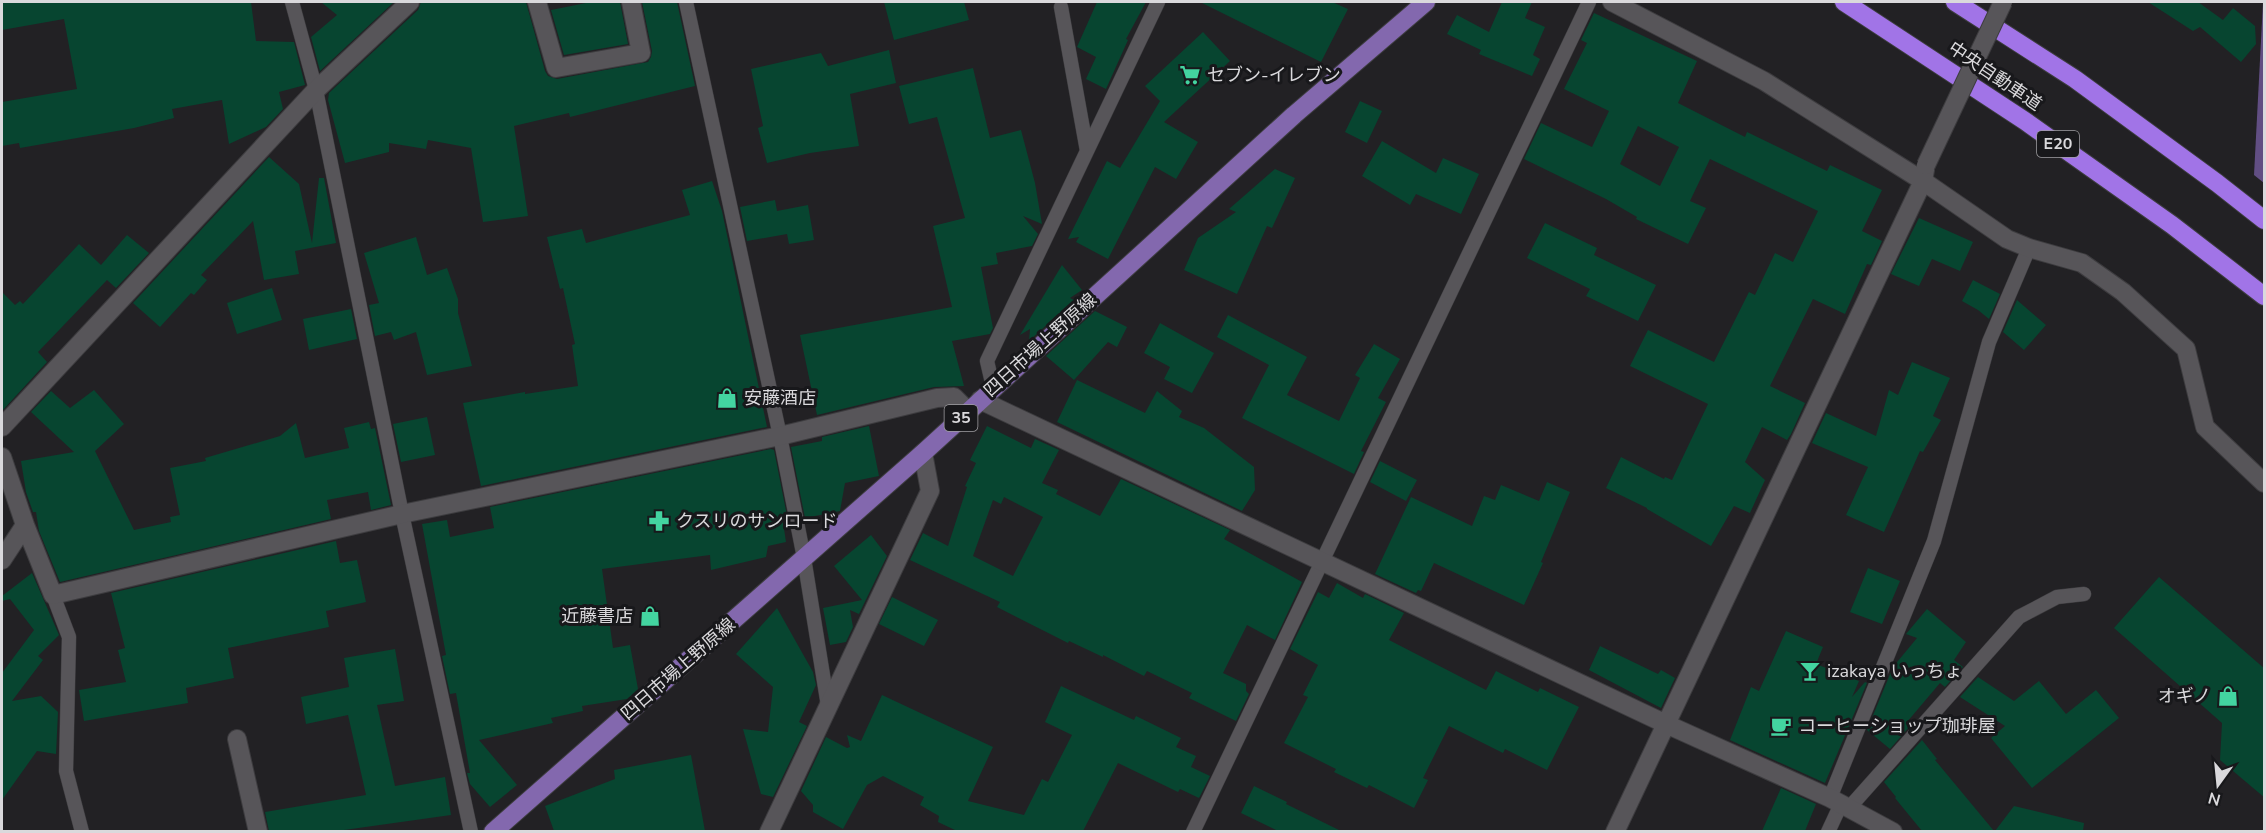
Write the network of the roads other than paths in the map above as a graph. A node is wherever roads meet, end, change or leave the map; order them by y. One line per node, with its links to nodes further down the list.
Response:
1 (292, 2): 14 (lane)
2 (410, 2): 14 (street)
3 (537, 2): 4 (street)
4 (631, 2)
5 (686, 2): 22 (lane)
6 (1158, 2): 15 (lane)
7 (1426, 2): 20 (main road, 四日市場上野原線 / 35)
8 (1589, 2): 30 (lane)
9 (1612, 2): 16 (street)
10 (1844, 2): 19 (highway, 中央自動車道 / E20)
11 (1955, 2): 17 (highway)
12 (2003, 2): 16 (street, bridge)
13 (1062, 7): 15 (lane)
14 (316, 90): 21 (street); 26 (lane)
15 (1087, 152): 20 (lane)
16 (1924, 173): 18 (street); 34 (street)
17 (2265, 220)
18 (2029, 248): 25 (street); 36 (lane)
19 (2265, 296)
20 (981, 399): 22 (street); 23 (main road, 四日市場上野原線 / 35); 30 (street)
21 (2, 427)
22 (780, 436): 26 (street); 28 (lane)
23 (923, 453): 28 (main road, 四日市場上野原線 / 35); 33 (street)
24 (2, 457): 27 (street)
25 (2265, 483)
26 (402, 514): 32 (street); 39 (lane)
27 (25, 525): 29 (street); 32 (street)
28 (804, 558): 33 (lane); 40 (main road, 四日市場上野原線 / 35)
29 (2, 560)
30 (1320, 561): 34 (street); 42 (lane)
31 (2084, 594): 36 (lane)
32 (53, 595): 37 (lane)
33 (828, 706): 41 (street)
34 (1666, 724): 36 (street); 43 (street)
35 (237, 739): 38 (street)
36 (1840, 803): 44 (lane); 45 (street)
37 (82, 831)
38 (258, 831)
39 (471, 831)
40 (493, 831)
41 (769, 831)
42 (1192, 831)
43 (1615, 831)
44 (1828, 831)
45 (1893, 831)

